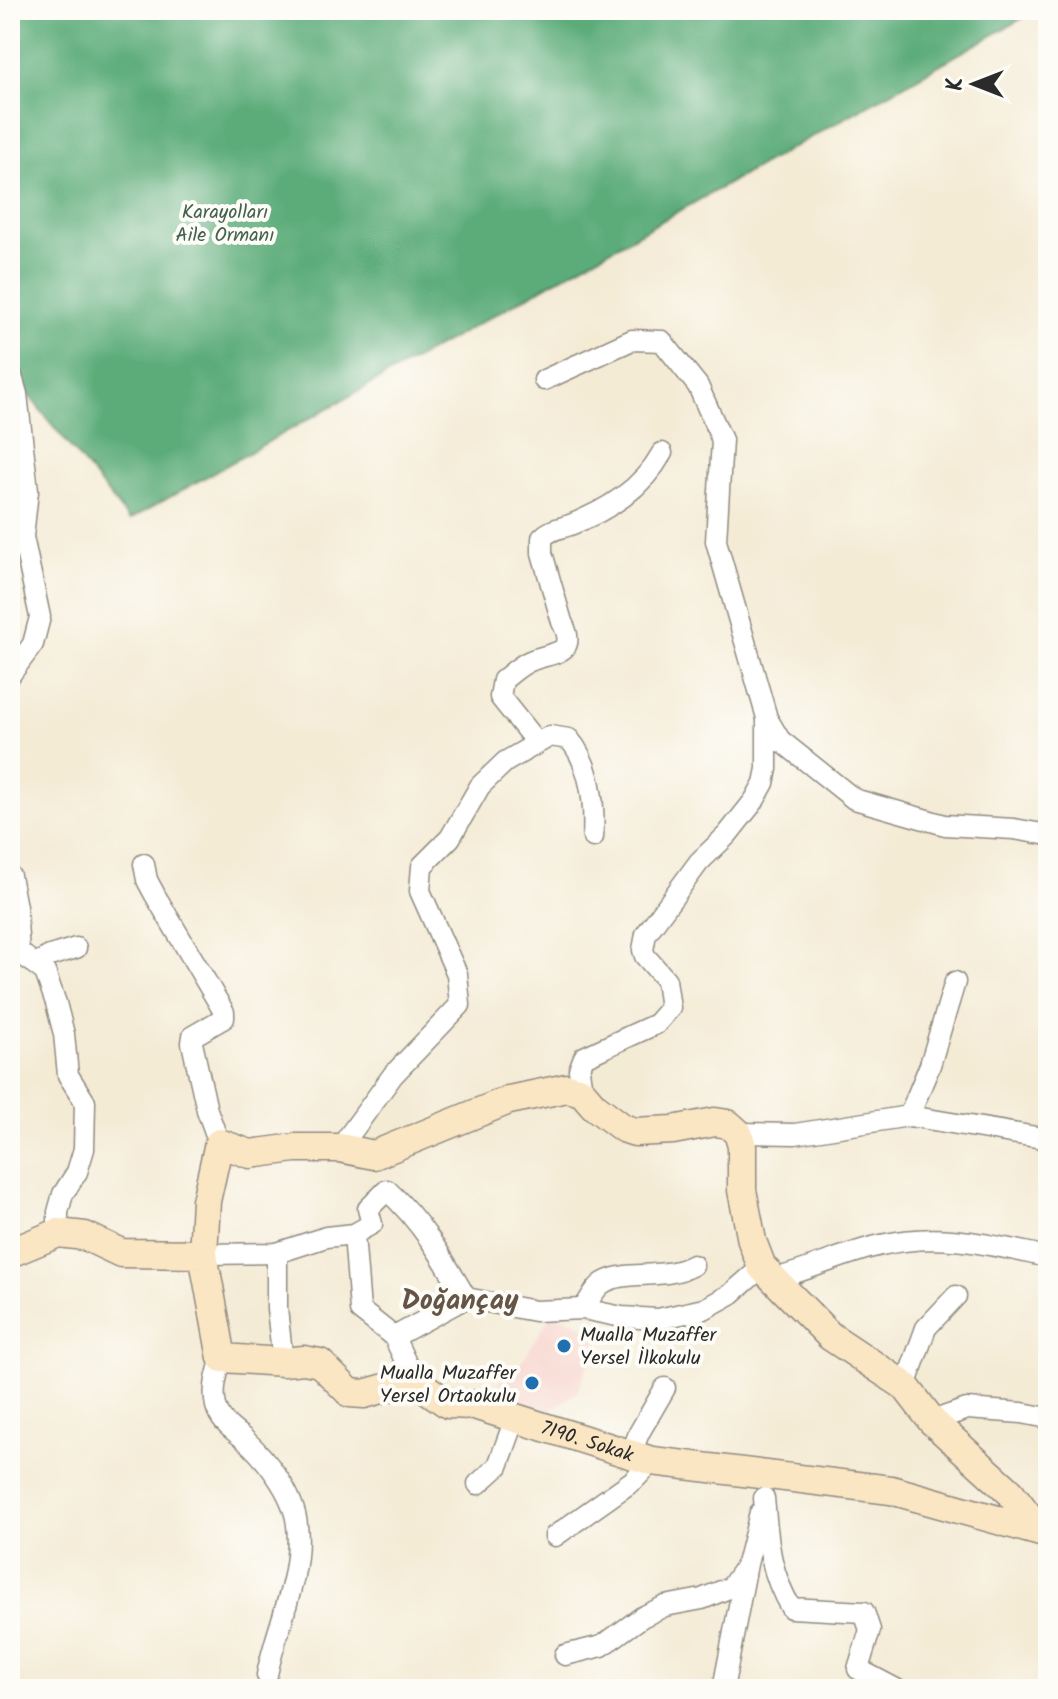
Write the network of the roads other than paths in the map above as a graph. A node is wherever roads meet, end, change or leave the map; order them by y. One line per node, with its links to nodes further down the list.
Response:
1 (10, 371): 4 (street)
2 (544, 380): 5 (street)
3 (662, 453): 6 (street)
4 (10, 675)
5 (767, 718): 7 (street); 14 (street)
6 (536, 742): 8 (street); 19 (street)
7 (1048, 835)
8 (593, 837)
9 (144, 864): 18 (street)
10 (10, 876): 11 (street)
11 (18, 946): 12 (street); 20 (street)
12 (76, 948)
13 (955, 982): 15 (street)
14 (582, 1092): 16 (street); 19 (street)
15 (909, 1116): 16 (street); 17 (street)
16 (738, 1133): 27 (street)
17 (1048, 1139)
18 (219, 1143): 19 (street); 24 (street)
19 (340, 1148)
20 (58, 1233): 22 (street); 24 (street)
21 (354, 1234): 23 (street); 29 (street); 31 (street)
22 (10, 1253)
23 (277, 1253): 24 (street); 33 (street)
24 (203, 1254): 32 (street)
25 (1048, 1257): 27 (street)
26 (693, 1265): 30 (street)
27 (768, 1273): 30 (street); 35 (street)
28 (956, 1296): 35 (street)
29 (466, 1298): 30 (street); 31 (street)
30 (583, 1309)
31 (394, 1337): 34 (street)
32 (222, 1358): 33 (street); 47 (street)
33 (283, 1362): 34 (street)
34 (414, 1380): 38 (street, 7190. Sokak)
35 (905, 1386): 39 (street)
36 (665, 1388): 40 (street)
37 (1048, 1418): 39 (street)
38 (515, 1419): 40 (street, 7190. Sokak); 41 (street)
39 (932, 1421): 43 (street)
40 (641, 1458): 42 (street, 7190. Sokak); 44 (street)
41 (478, 1484)
42 (763, 1487): 43 (street, 7190. Sokak); 45 (street); 49 (street)
43 (1044, 1533)
44 (555, 1536)
45 (747, 1564): 46 (street); 48 (street)
46 (565, 1655)
47 (267, 1675)
48 (723, 1689)
49 (896, 1689)

